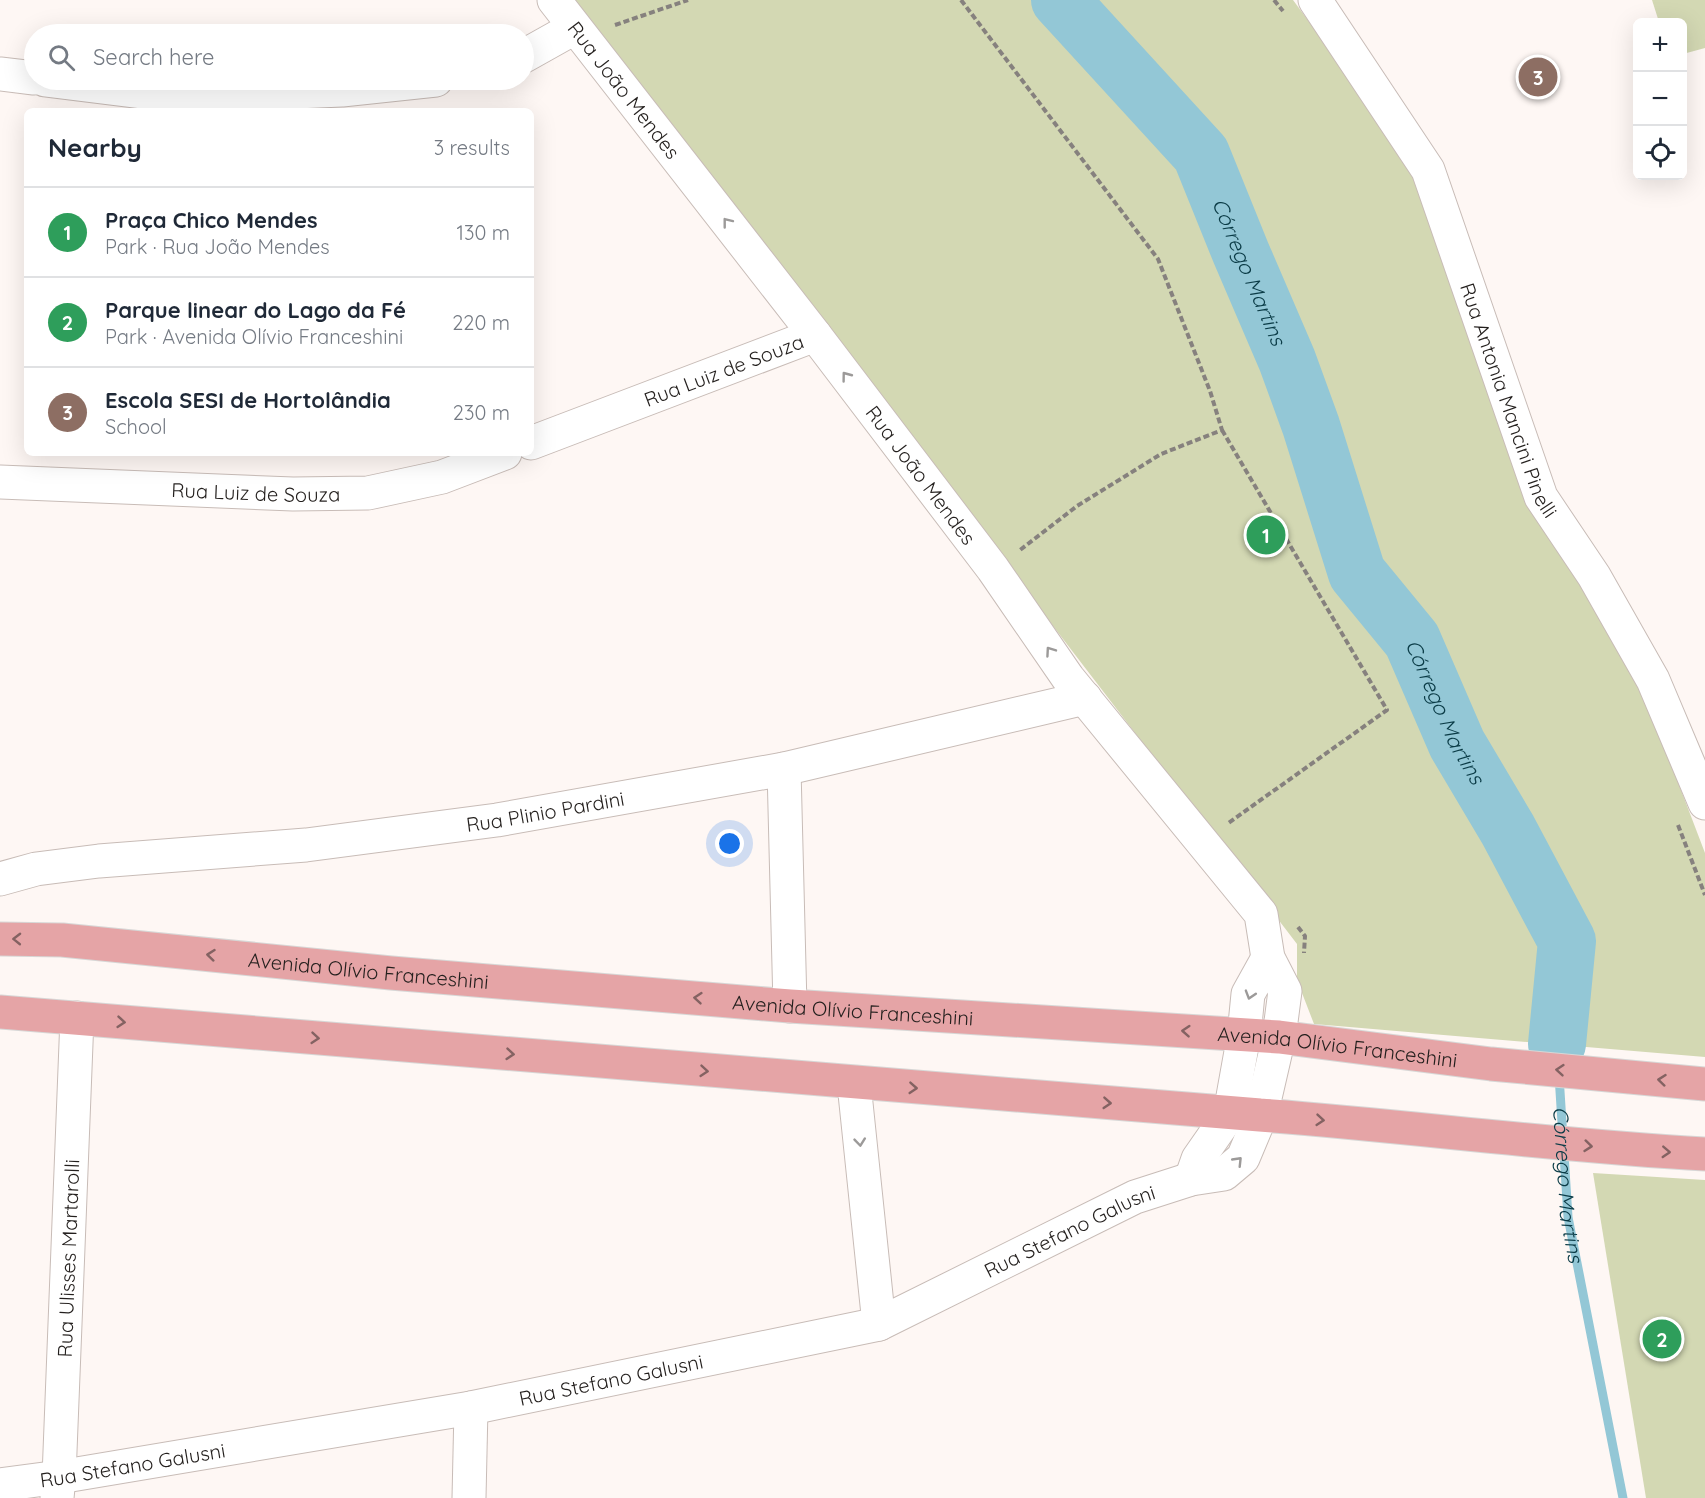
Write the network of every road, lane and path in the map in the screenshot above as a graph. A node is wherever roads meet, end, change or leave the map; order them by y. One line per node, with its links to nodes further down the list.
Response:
1 (554, 0): 5 (street, Rua João Mendes)
2 (688, 0): 5 (path)
3 (961, 0): 12 (path)
4 (1316, 0): 19 (street, Rua Antonia Mancini Pinelli)
5 (574, 28): 6 (street); 11 (street, Rua João Mendes, one-way to 5)
6 (534, 50)
7 (0, 74): 8 (street)
8 (24, 77)
9 (126, 90): 10 (street)
10 (342, 90)
11 (815, 335): 13 (street, Rua Luiz de Souza); 16 (street, Rua João Mendes, one-way to 11)
12 (1222, 430): 16 (path); 20 (path)
13 (534, 442)
14 (497, 456): 15 (street, Rua Luiz de Souza)
15 (0, 482)
16 (993, 569): 17 (street, Rua João Mendes, one-way to 16)
17 (1085, 698): 18 (street, Rua Plinio Pardini); 23 (street, Rua João Mendes)
18 (784, 770): 21 (street, Rua Plinio Pardini); 24 (street)
19 (1705, 803)
20 (1227, 825)
21 (0, 879)
22 (0, 939): 24 (main road, Avenida Olívio Franceshini, one-way to 22)
23 (1268, 958): 27 (street, one-way to 27); 28 (street, Rua João Mendes)
24 (790, 1006): 27 (main road, Avenida Olívio Franceshini, one-way to 24)
25 (0, 1012): 26 (main road)
26 (77, 1018): 29 (main road, one-way to 29); 36 (street, Rua Ulisses Martarolli)
27 (1244, 1035): 28 (main road, Avenida Olívio Franceshini); 31 (street)
28 (1279, 1037): 30 (main road, Avenida Olívio Franceshini, one-way to 28); 31 (street, Rua João Mendes)
29 (854, 1084): 31 (main road, one-way to 31); 33 (street, one-way to 33)
30 (1705, 1084)
31 (1246, 1114): 32 (main road, one-way to 32); 33 (street, Rua Stefano Galusni)
32 (1705, 1154)
33 (879, 1324): 34 (street, Rua Stefano Galusni)
34 (471, 1408): 36 (street, Rua Stefano Galusni); 37 (street)
35 (0, 1485): 36 (street, Rua Stefano Galusni)
36 (58, 1487)
37 (470, 1498)

